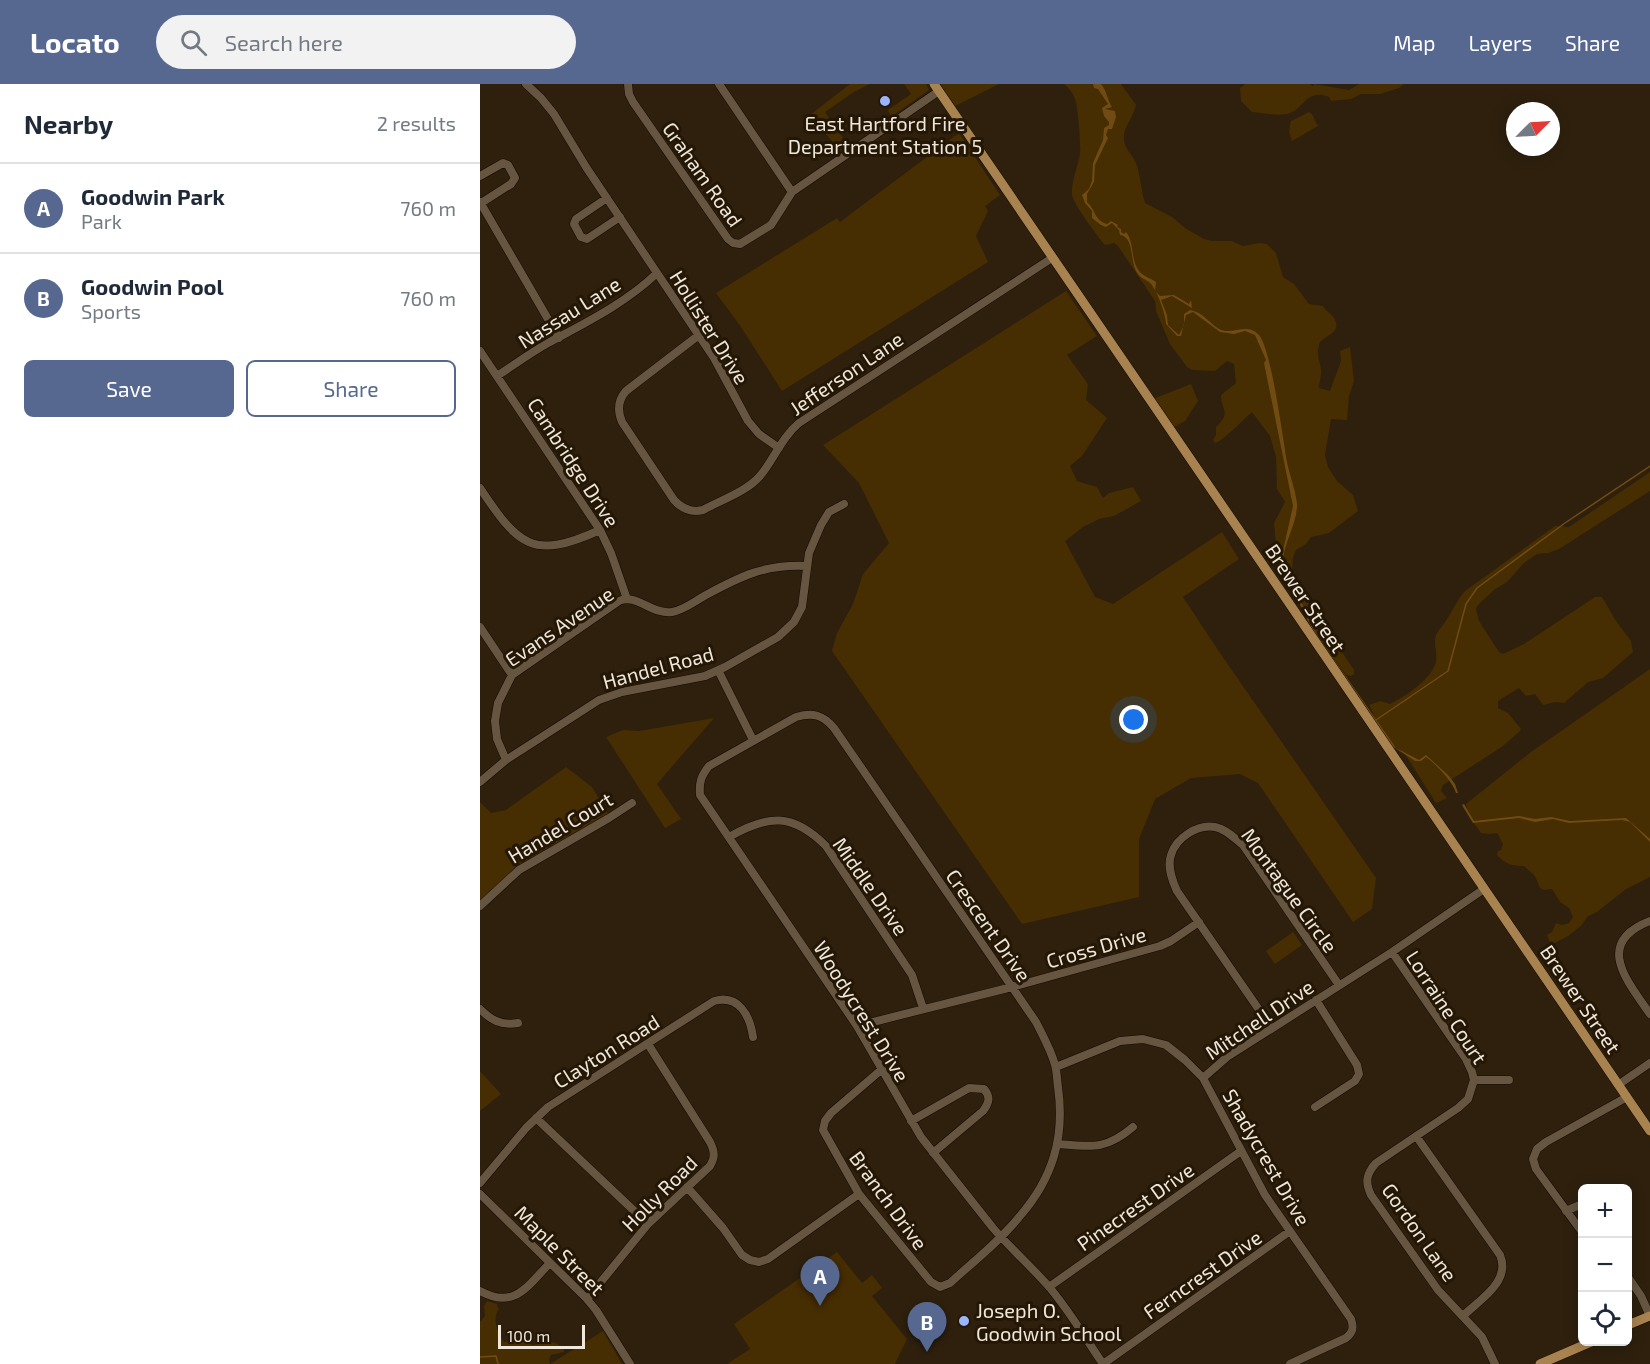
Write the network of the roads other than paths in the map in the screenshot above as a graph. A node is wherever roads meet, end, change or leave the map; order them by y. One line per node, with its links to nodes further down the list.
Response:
1 (526, 84): 7 (street, Hollister Drive)
2 (628, 84): 6 (street, Graham Road)
3 (719, 84): 6 (street)
4 (936, 88): 6 (street, Graham Road); 10 (main road, Brewer Street)
5 (480, 176): 8 (street)
6 (792, 192)
7 (607, 198): 9 (street, Hollister Drive); 9 (street)
8 (480, 203): 13 (street)
9 (620, 217): 11 (street, Hollister Drive)
10 (1052, 258): 16 (street, Jefferson Lane); 30 (main road, Brewer Street)
11 (657, 273): 12 (street, Hollister Drive); 13 (street, Nassau Lane)
12 (699, 335): 16 (street, Hollister Drive); 16 (street, Jefferson Lane)
13 (559, 338): 15 (street, Nassau Lane)
14 (480, 351): 15 (street, Cambridge Drive)
15 (497, 376): 19 (street, Cambridge Drive)
16 (779, 448)
17 (480, 488): 19 (street)
18 (844, 504): 20 (street, Handel Road)
19 (600, 530): 21 (street, Cambridge Drive)
20 (807, 566): 21 (street, Evans Avenue); 23 (street, Handel Road)
21 (627, 599): 24 (street, Evans Avenue)
22 (480, 627): 24 (street)
23 (718, 670): 25 (street); 26 (street, Handel Road)
24 (512, 675): 26 (street, Evans Avenue)
25 (753, 740): 29 (street, Woodycrest Drive); 36 (street, Crescent Drive)
26 (506, 760): 27 (street, Handel Road)
27 (480, 782)
28 (632, 803): 31 (street, Handel Court)
29 (729, 837): 38 (street, Middle Drive); 42 (street, Woodycrest Drive)
30 (1484, 889): 34 (street, Mitchell Drive); 52 (main road, Brewer Street)
31 (480, 906)
32 (1650, 921): 40 (street)
33 (1198, 922): 35 (street, Montague Circle); 36 (street, Cross Drive); 43 (street, Montague Circle)
34 (1392, 952): 35 (street, Mitchell Drive); 50 (street, Lorraine Court)
35 (1339, 985): 37 (street, Mitchell Drive)
36 (1012, 987): 38 (street, Cross Drive); 47 (street, Crescent Drive)
37 (1316, 1000): 43 (street, Mitchell Drive); 54 (street)
38 (923, 1008): 42 (street, Cross Drive)
39 (480, 1009): 41 (street)
40 (1650, 1014)
41 (518, 1023)
42 (857, 1026): 48 (street, Woodycrest Drive)
43 (1271, 1027): 49 (street, Mitchell Drive)
44 (753, 1037): 45 (street, Clayton Road)
45 (648, 1044): 55 (street, Clayton Road); 64 (street, Holly Road)
46 (1650, 1063): 52 (street)
47 (1056, 1067): 49 (street, Shadycrest Drive); 60 (street, Crescent Drive)
48 (881, 1070): 56 (street, Woodycrest Drive); 66 (street, Branch Drive)
49 (1203, 1078): 62 (street, Shadycrest Drive)
50 (1474, 1080): 51 (street, Lorraine Court); 59 (street, Gordon Lane)
51 (1509, 1080)
52 (1618, 1085): 53 (main road, Brewer Street)
53 (1627, 1097): 58 (main road, Brewer Street); 68 (street)
54 (1315, 1107)
55 (536, 1118): 63 (street, Clayton Road); 69 (street)
56 (911, 1122): 61 (street, Woodycrest Drive); 61 (street)
57 (1133, 1126): 60 (street)
58 (1650, 1131)
59 (1416, 1136): 78 (street); 78 (street, Gordon Lane)
60 (1058, 1144): 72 (street, Crescent Drive)
61 (933, 1152): 72 (street, Woodycrest Drive)
62 (1241, 1152): 71 (street, Shadycrest Drive); 75 (street, Pinecrest Drive)
63 (480, 1183)
64 (687, 1187): 66 (street); 69 (street, Holly Road)
65 (480, 1194): 73 (street, Maple Street)
66 (860, 1194): 72 (street, Branch Drive)
67 (1578, 1206): 68 (street)
68 (1566, 1211): 70 (street)
69 (648, 1224): 77 (street, Holly Road)
70 (1578, 1227)
71 (1290, 1231): 83 (street, Ferncrest Drive); 84 (street, Shadycrest Drive)
72 (1001, 1237): 75 (street, Woodycrest Drive)
73 (550, 1263): 76 (street); 77 (street, Maple Street)
74 (1632, 1283): 79 (street)
75 (1049, 1287): 83 (street, Woodycrest Drive)
76 (480, 1291)
77 (587, 1299): 82 (street, Maple Street)
78 (1464, 1315): 85 (street, Gordon Lane)
79 (1650, 1316): 80 (main road)
80 (1632, 1323)
81 (1580, 1346): 86 (main road)
82 (630, 1364)
83 (1103, 1364)
84 (1290, 1364)
85 (1495, 1364)
86 (1540, 1364)

